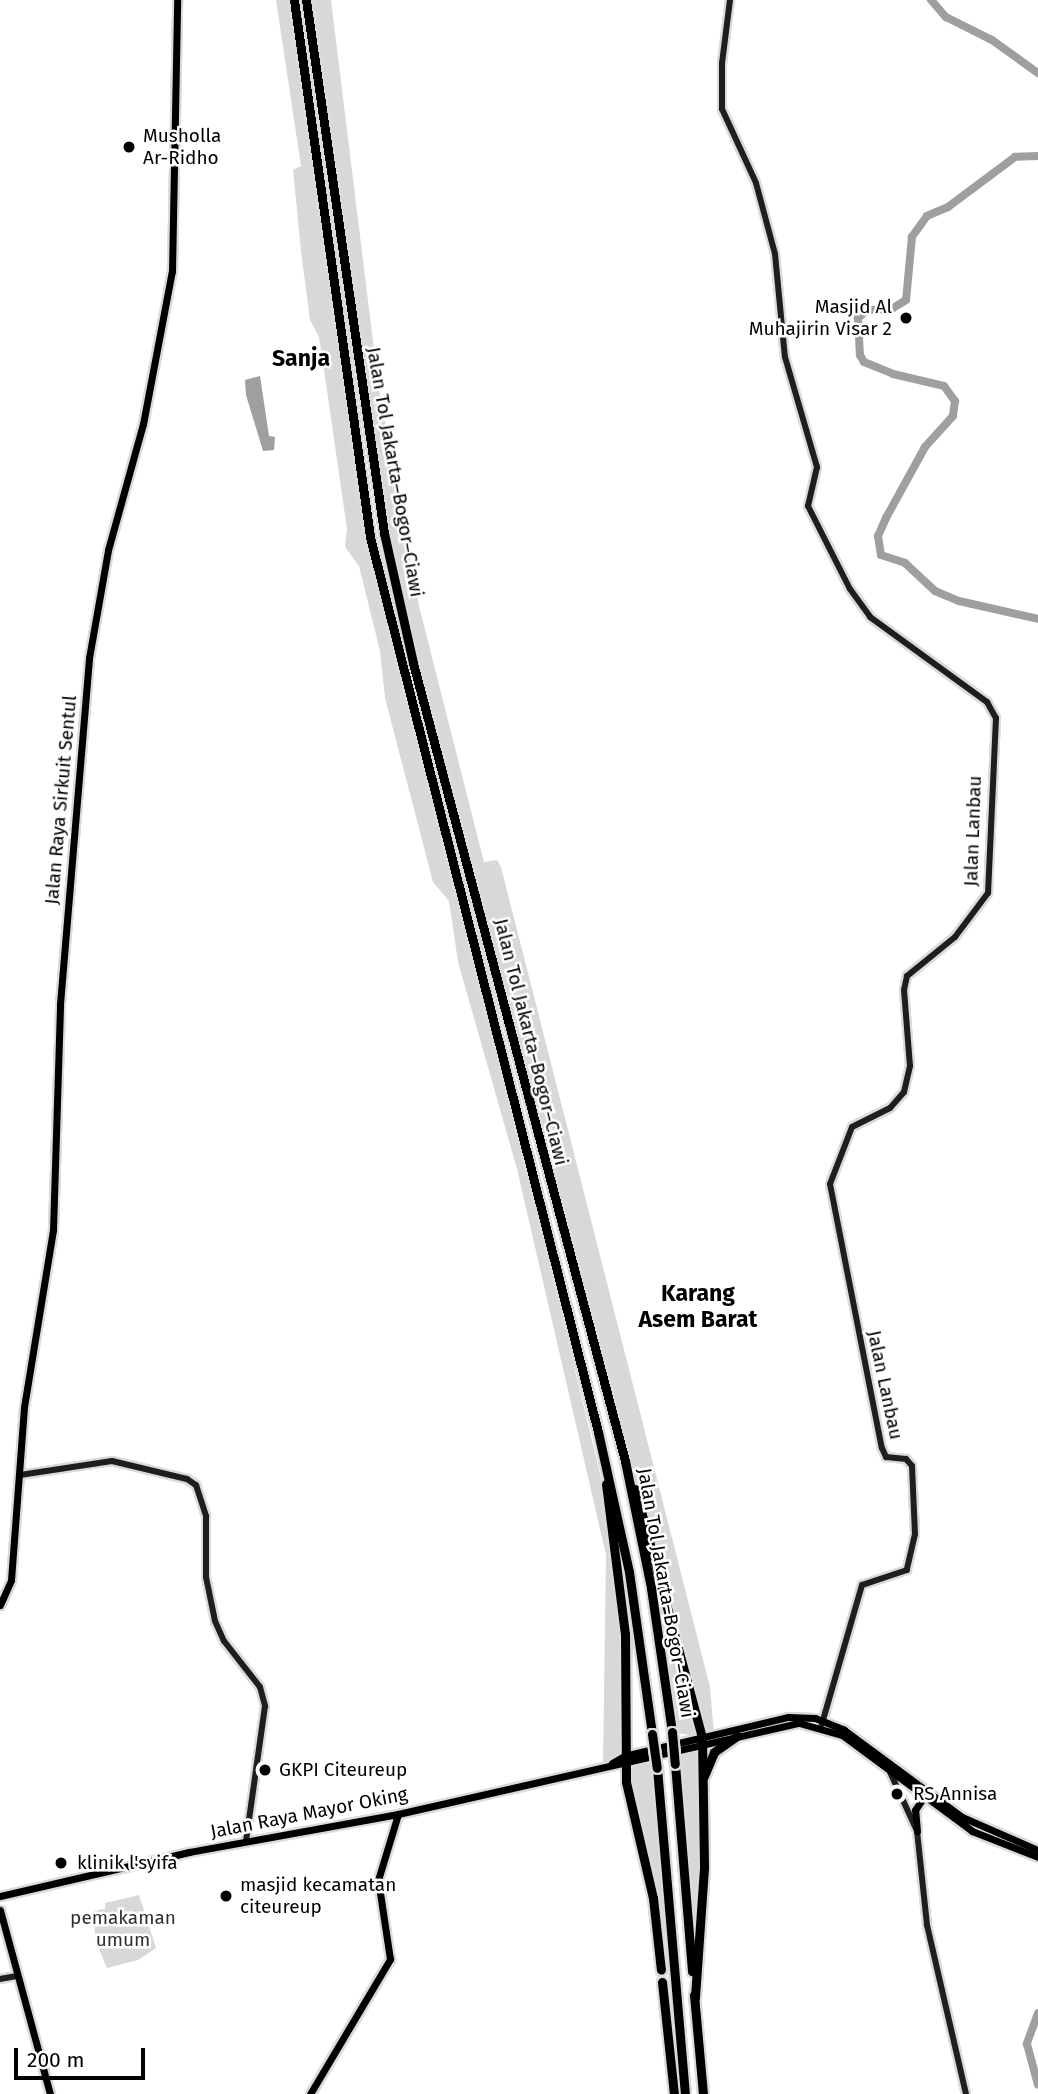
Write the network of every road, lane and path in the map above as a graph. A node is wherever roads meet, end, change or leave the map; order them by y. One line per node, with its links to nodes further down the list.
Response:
1 (177, 0): 7 (main road, Jalan Raya Sirkuit Sentul)
2 (294, 0): 6 (highway, Jalan Tol Jakarta–Bogor–Ciawi)
3 (306, 0): 5 (highway, Jalan Tol Jakarta–Bogor–Ciawi)
4 (730, 0): 9 (street, Jalan Lanbau)
5 (625, 1461): 11 (highway); 28 (highway, Jalan Tol Jakarta–Bogor–Ciawi, bridge)
6 (606, 1466): 12 (highway); 32 (highway, Jalan Tol Jakarta–Bogor–Ciawi, bridge)
7 (20, 1475): 8 (main road, Jalan Raya Sirkuit Sentul); 18 (street)
8 (0, 1605)
9 (822, 1724): 10 (main road, Jalan Raya Mayor Oking); 11 (main road, Jalan Raya Mayor Oking); 13 (main road, Jalan Raya Mayor Oking); 19 (main road, Jalan Raya Mayor Oking)
10 (737, 1736): 11 (main road, Jalan Raya Mayor Oking); 14 (highway)
11 (702, 1741): 12 (main road, Jalan Raya Mayor Oking); 14 (highway)
12 (620, 1758): 16 (main road, Jalan Raya Mayor Oking); 24 (highway)
13 (890, 1772): 15 (main road, Jalan Raya Mayor Oking); 17 (street)
14 (702, 1781): 28 (highway)
15 (923, 1798): 17 (main road); 20 (main road, Jalan Raya Mayor Oking)
16 (398, 1814): 18 (main road, Jalan Raya Mayor Oking); 30 (main road)
17 (917, 1832): 34 (street)
18 (246, 1841): 21 (main road, Jalan Raya Mayor Oking)
19 (1038, 1850)
20 (1038, 1857)
21 (11, 1895): 22 (main road, Jalan Raya Mayor Oking); 23 (main road)
22 (0, 1896)
23 (0, 1910): 25 (main road)
24 (661, 1970)
25 (17, 1976): 26 (street); 29 (main road)
26 (0, 1979)
27 (662, 1982): 31 (highway)
28 (695, 1998): 33 (highway, Jalan Tol Jakarta–Bogor–Ciawi)
29 (50, 2094)
30 (310, 2094)
31 (674, 2094)
32 (685, 2094)
33 (703, 2094)
34 (966, 2094)

